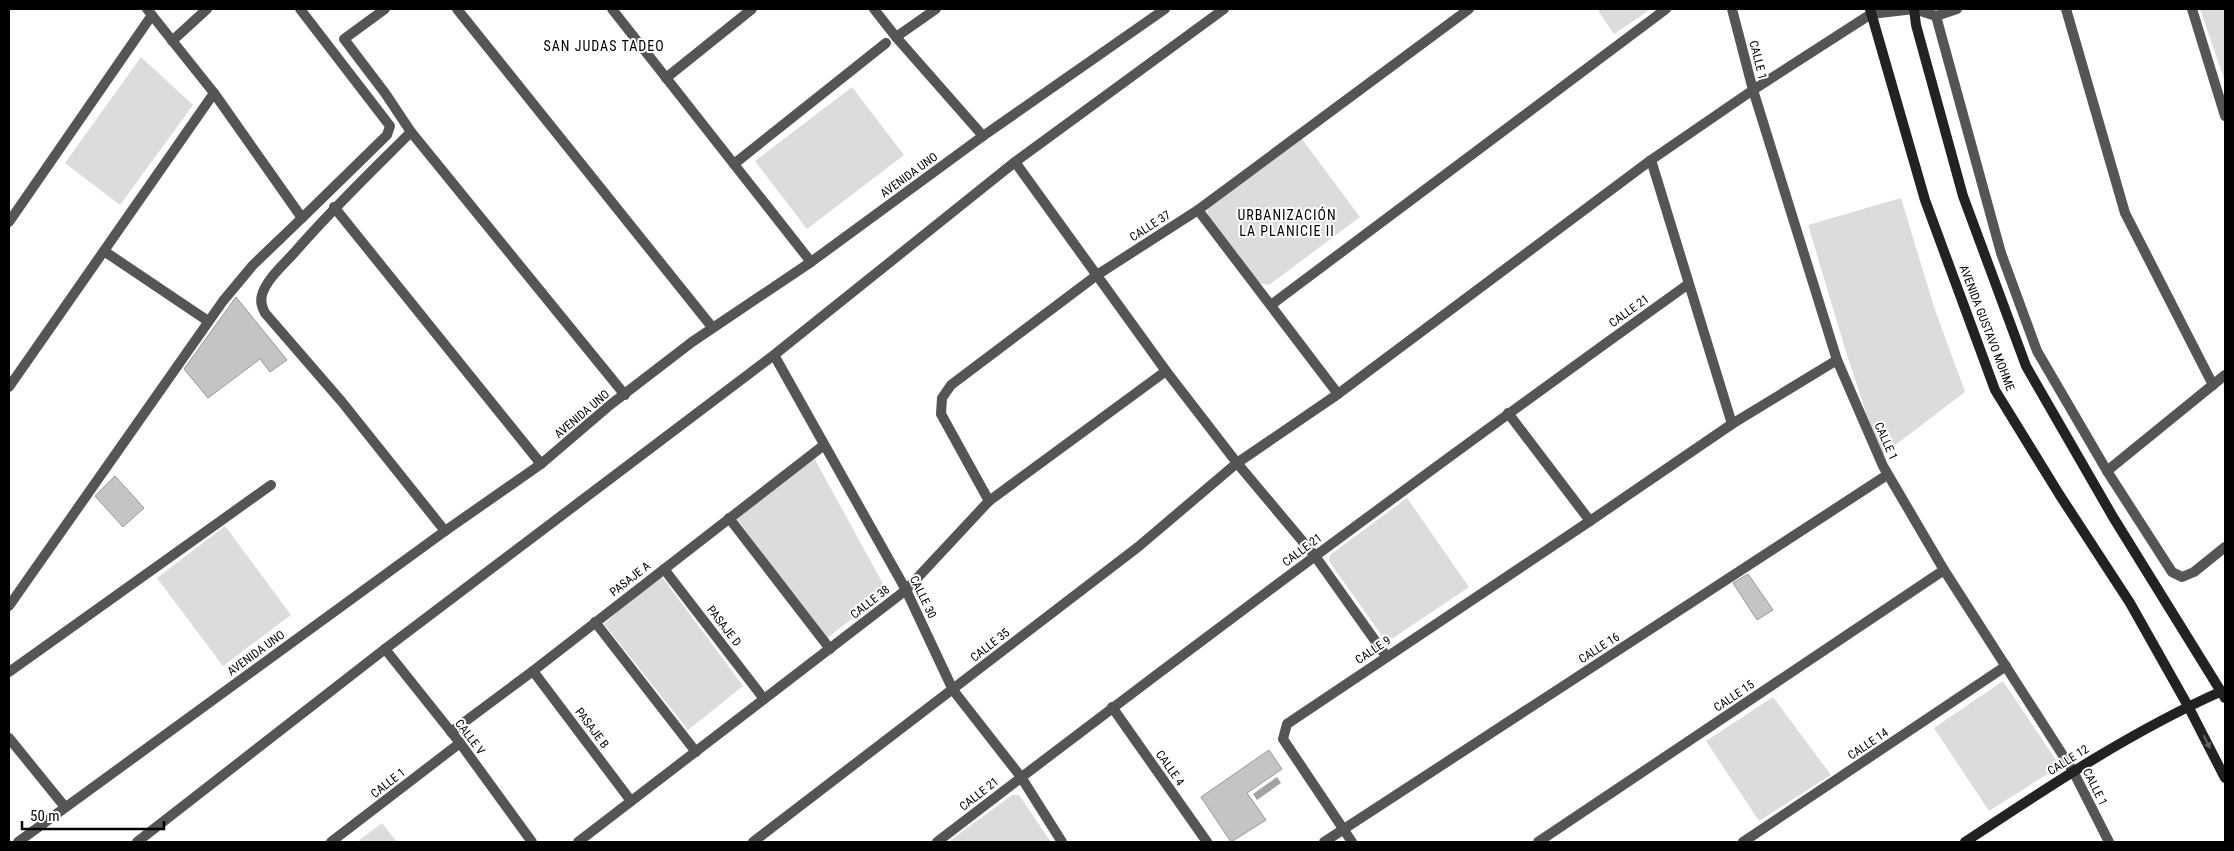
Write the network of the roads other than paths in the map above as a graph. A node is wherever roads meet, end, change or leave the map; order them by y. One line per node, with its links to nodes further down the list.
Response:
1 (207, 9): 22 (street)
2 (300, 9): 35 (street)
3 (385, 9): 28 (street)
4 (457, 9): 45 (street)
5 (612, 9): 24 (street)
6 (752, 9): 24 (street)
7 (874, 9): 21 (street)
8 (936, 9): 21 (street)
9 (1165, 9): 29 (street, AVENIDA UNO)
10 (1224, 9): 31 (street)
11 (1469, 9): 34 (street, CALLE 37)
12 (1666, 9): 43 (street)
13 (1732, 9): 25 (street, CALLE 1)
14 (1914, 9): 18 (street); 20 (street); 80 (street, AVENIDA GUSTAVO MOHME)
15 (1957, 9): 20 (street)
16 (2066, 9): 51 (street)
17 (2192, 9): 27 (street)
18 (1870, 11): 25 (street, CALLE 35); 82 (street, AVENIDA GUSTAVO MOHME)
19 (150, 12): 22 (street); 36 (street)
20 (1936, 16): 59 (street)
21 (896, 37): 29 (street)
22 (172, 41): 26 (street)
23 (886, 43): 32 (street)
24 (666, 78): 32 (street)
25 (1753, 90): 30 (street, CALLE 35); 47 (street, CALLE 1)
26 (214, 93): 35 (street); 38 (street)
27 (2225, 116)
28 (411, 132): 33 (street); 53 (street)
29 (983, 136): 39 (street, AVENIDA UNO)
30 (1651, 160): 42 (street); 52 (street, CALLE 35)
31 (1015, 162): 41 (street); 46 (street)
32 (734, 164): 39 (street)
33 (334, 207): 40 (street); 58 (street)
34 (1198, 210): 41 (street, CALLE 37); 43 (street)
35 (302, 218): 37 (street)
36 (9, 222)
37 (270, 250): 40 (street); 44 (street)
38 (104, 251): 44 (street); 50 (street)
39 (811, 262): 45 (street, AVENIDA UNO)
40 (284, 264): 65 (street)
41 (1097, 276): 48 (street); 62 (street, CALLE 37)
42 (1687, 285): 54 (street, CALLE 21); 55 (street)
43 (1271, 305): 52 (street)
44 (208, 322): 71 (street)
45 (712, 328): 53 (street, AVENIDA UNO)
46 (774, 355): 56 (street, CALLE 30); 74 (street)
47 (1837, 360): 55 (street, CALLE 9); 60 (street, CALLE 1)
48 (1166, 371): 57 (street); 62 (street, CALLE 38)
49 (2225, 375): 51 (street)
50 (9, 386)
51 (2213, 386): 59 (street)
52 (1338, 394): 57 (street, CALLE 35)
53 (625, 395): 58 (street, AVENIDA UNO)
54 (1508, 413): 64 (street); 67 (street, CALLE 21)
55 (1732, 424): 64 (street, CALLE 9)
56 (824, 445): 63 (street, PASAJE A); 70 (street, CALLE 30)
57 (1237, 463): 67 (street); 79 (street, CALLE 35)
58 (541, 464): 65 (street, AVENIDA UNO)
59 (2107, 470): 66 (street)
60 (1887, 475): 69 (street, CALLE 1); 93 (street, CALLE 16)
61 (272, 485): 78 (street)
62 (989, 501): 70 (street, CALLE 38)
63 (729, 518): 68 (street, PASAJE A); 73 (street)
64 (1590, 521): 75 (street, CALLE 9)
65 (445, 531): 92 (street, AVENIDA UNO)
66 (2225, 547)
67 (1315, 556): 75 (street); 83 (street, CALLE 21)
68 (664, 569): 72 (street, PASAJE A); 81 (street, PASAJE D)
69 (1944, 570): 76 (street, CALLE 1); 105 (street, CALLE 15)
70 (906, 590): 73 (street, CALLE 38); 79 (street, CALLE 30)
71 (9, 606)
72 (595, 622): 77 (street, PASAJE A); 87 (street)
73 (830, 649): 81 (street, CALLE 38)
74 (385, 650): 84 (street, CALLE V); 95 (street)
75 (1386, 656): 93 (street, CALLE 9)
76 (2006, 666): 88 (street, CALLE 1); 106 (street, CALLE 14)
77 (533, 671): 84 (street, PASAJE A); 91 (street, PASAJE B)
78 (9, 672)
79 (953, 690): 89 (street, CALLE 30); 99 (street, CALLE 35)
80 (2224, 695): 82 (street, AVENIDA GUSTAVO MOHME)
81 (764, 699): 87 (street, CALLE 38)
82 (2188, 706): 88 (street, CALLE 12); 90 (street, AVENIDA GUSTAVO MOHME, one-way to 90)
83 (1112, 707): 89 (street, CALLE 21); 102 (street, CALLE 4)
84 (451, 732): 86 (street, CALLE V)
85 (9, 738): 92 (street)
86 (460, 743): 96 (street, CALLE 1); 97 (street, CALLE V)
87 (696, 752): 91 (street, CALLE 38)
88 (2073, 771): 107 (street, CALLE 12); 108 (street, CALLE 1)
89 (1021, 777): 100 (street, CALLE 21); 101 (street, CALLE 30)
90 (2225, 778)
91 (631, 801): 98 (street, CALLE 38)
92 (65, 807): 94 (street, AVENIDA UNO)
93 (1344, 829): 103 (street, CALLE 16); 104 (street, CALLE 9)
94 (18, 842)
95 (137, 842)
96 (331, 842)
97 (532, 842)
98 (578, 842)
99 (753, 842)
100 (937, 842)
101 (1062, 842)
102 (1207, 842)
103 (1324, 842)
104 (1352, 842)
105 (1538, 842)
106 (1743, 842)
107 (1965, 842)
108 (2109, 842)

